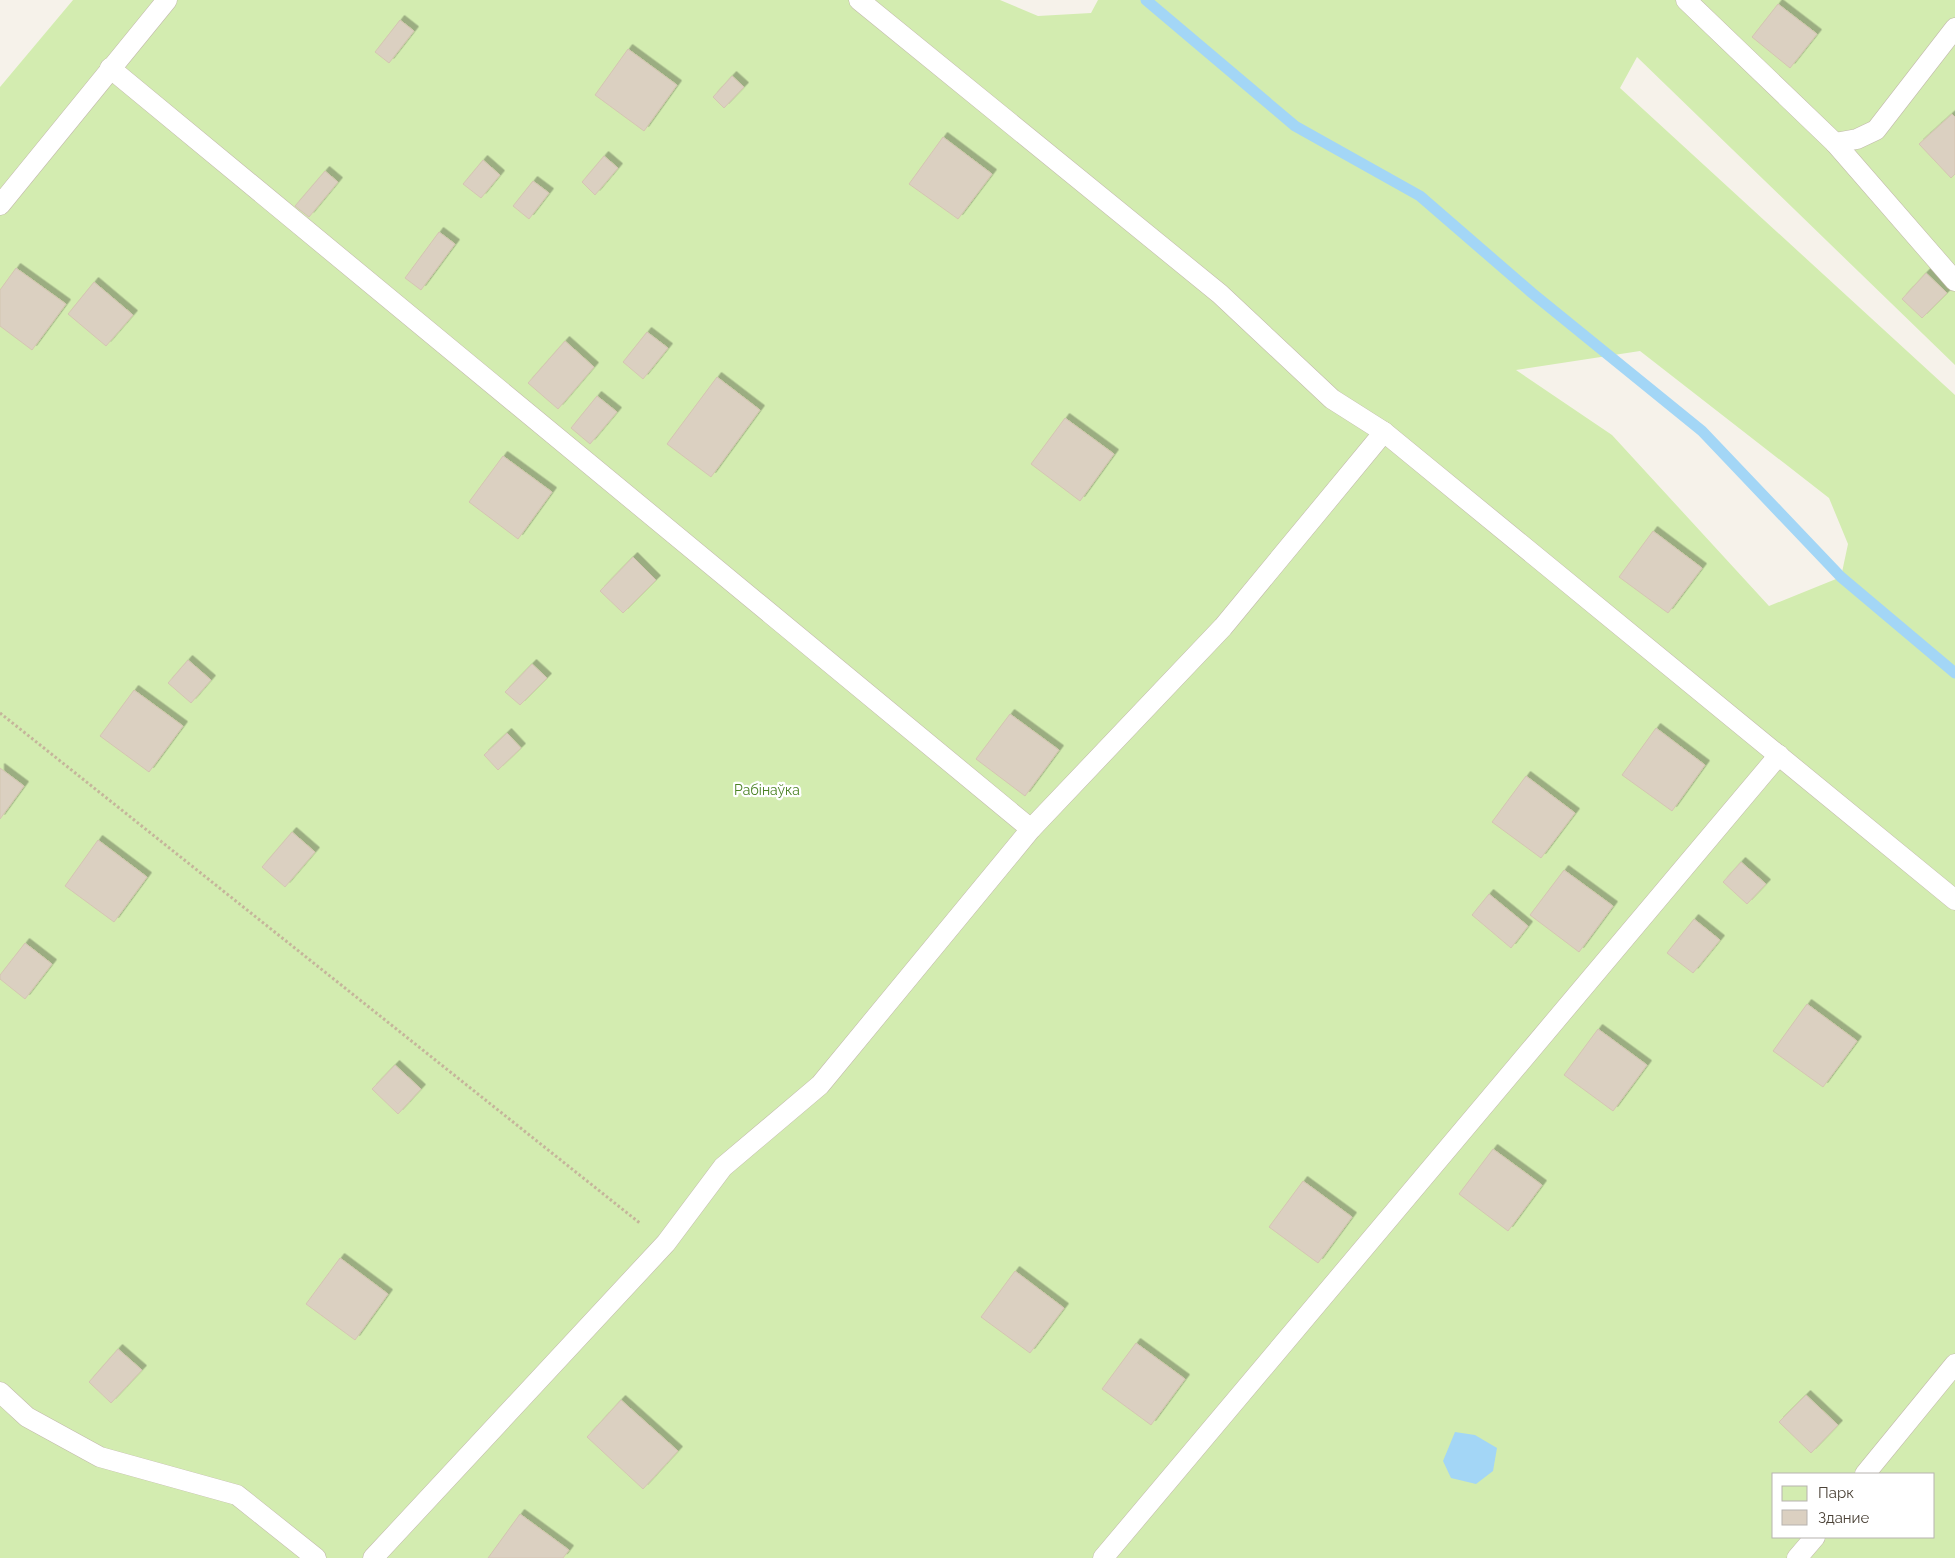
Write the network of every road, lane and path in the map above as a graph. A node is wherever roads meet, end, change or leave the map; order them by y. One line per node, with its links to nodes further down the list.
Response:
1 (167, 0): 5 (lane)
2 (859, 0): 9 (lane)
3 (1686, 0): 6 (lane)
4 (1955, 28): 6 (lane)
5 (110, 68): 7 (lane); 12 (lane)
6 (1835, 143): 8 (lane)
7 (0, 206)
8 (1955, 281)
9 (1384, 432): 11 (lane); 12 (lane)
10 (0, 713): 14 (path)
11 (1779, 755): 13 (lane); 21 (lane)
12 (1031, 829): 14 (lane)
13 (1955, 900)
14 (666, 1243): 20 (lane)
15 (1955, 1364): 17 (lane)
16 (0, 1392): 19 (lane)
17 (1866, 1473)
18 (1814, 1538): 22 (lane)
19 (316, 1558)
20 (373, 1558)
21 (1103, 1558)
22 (1797, 1558)

